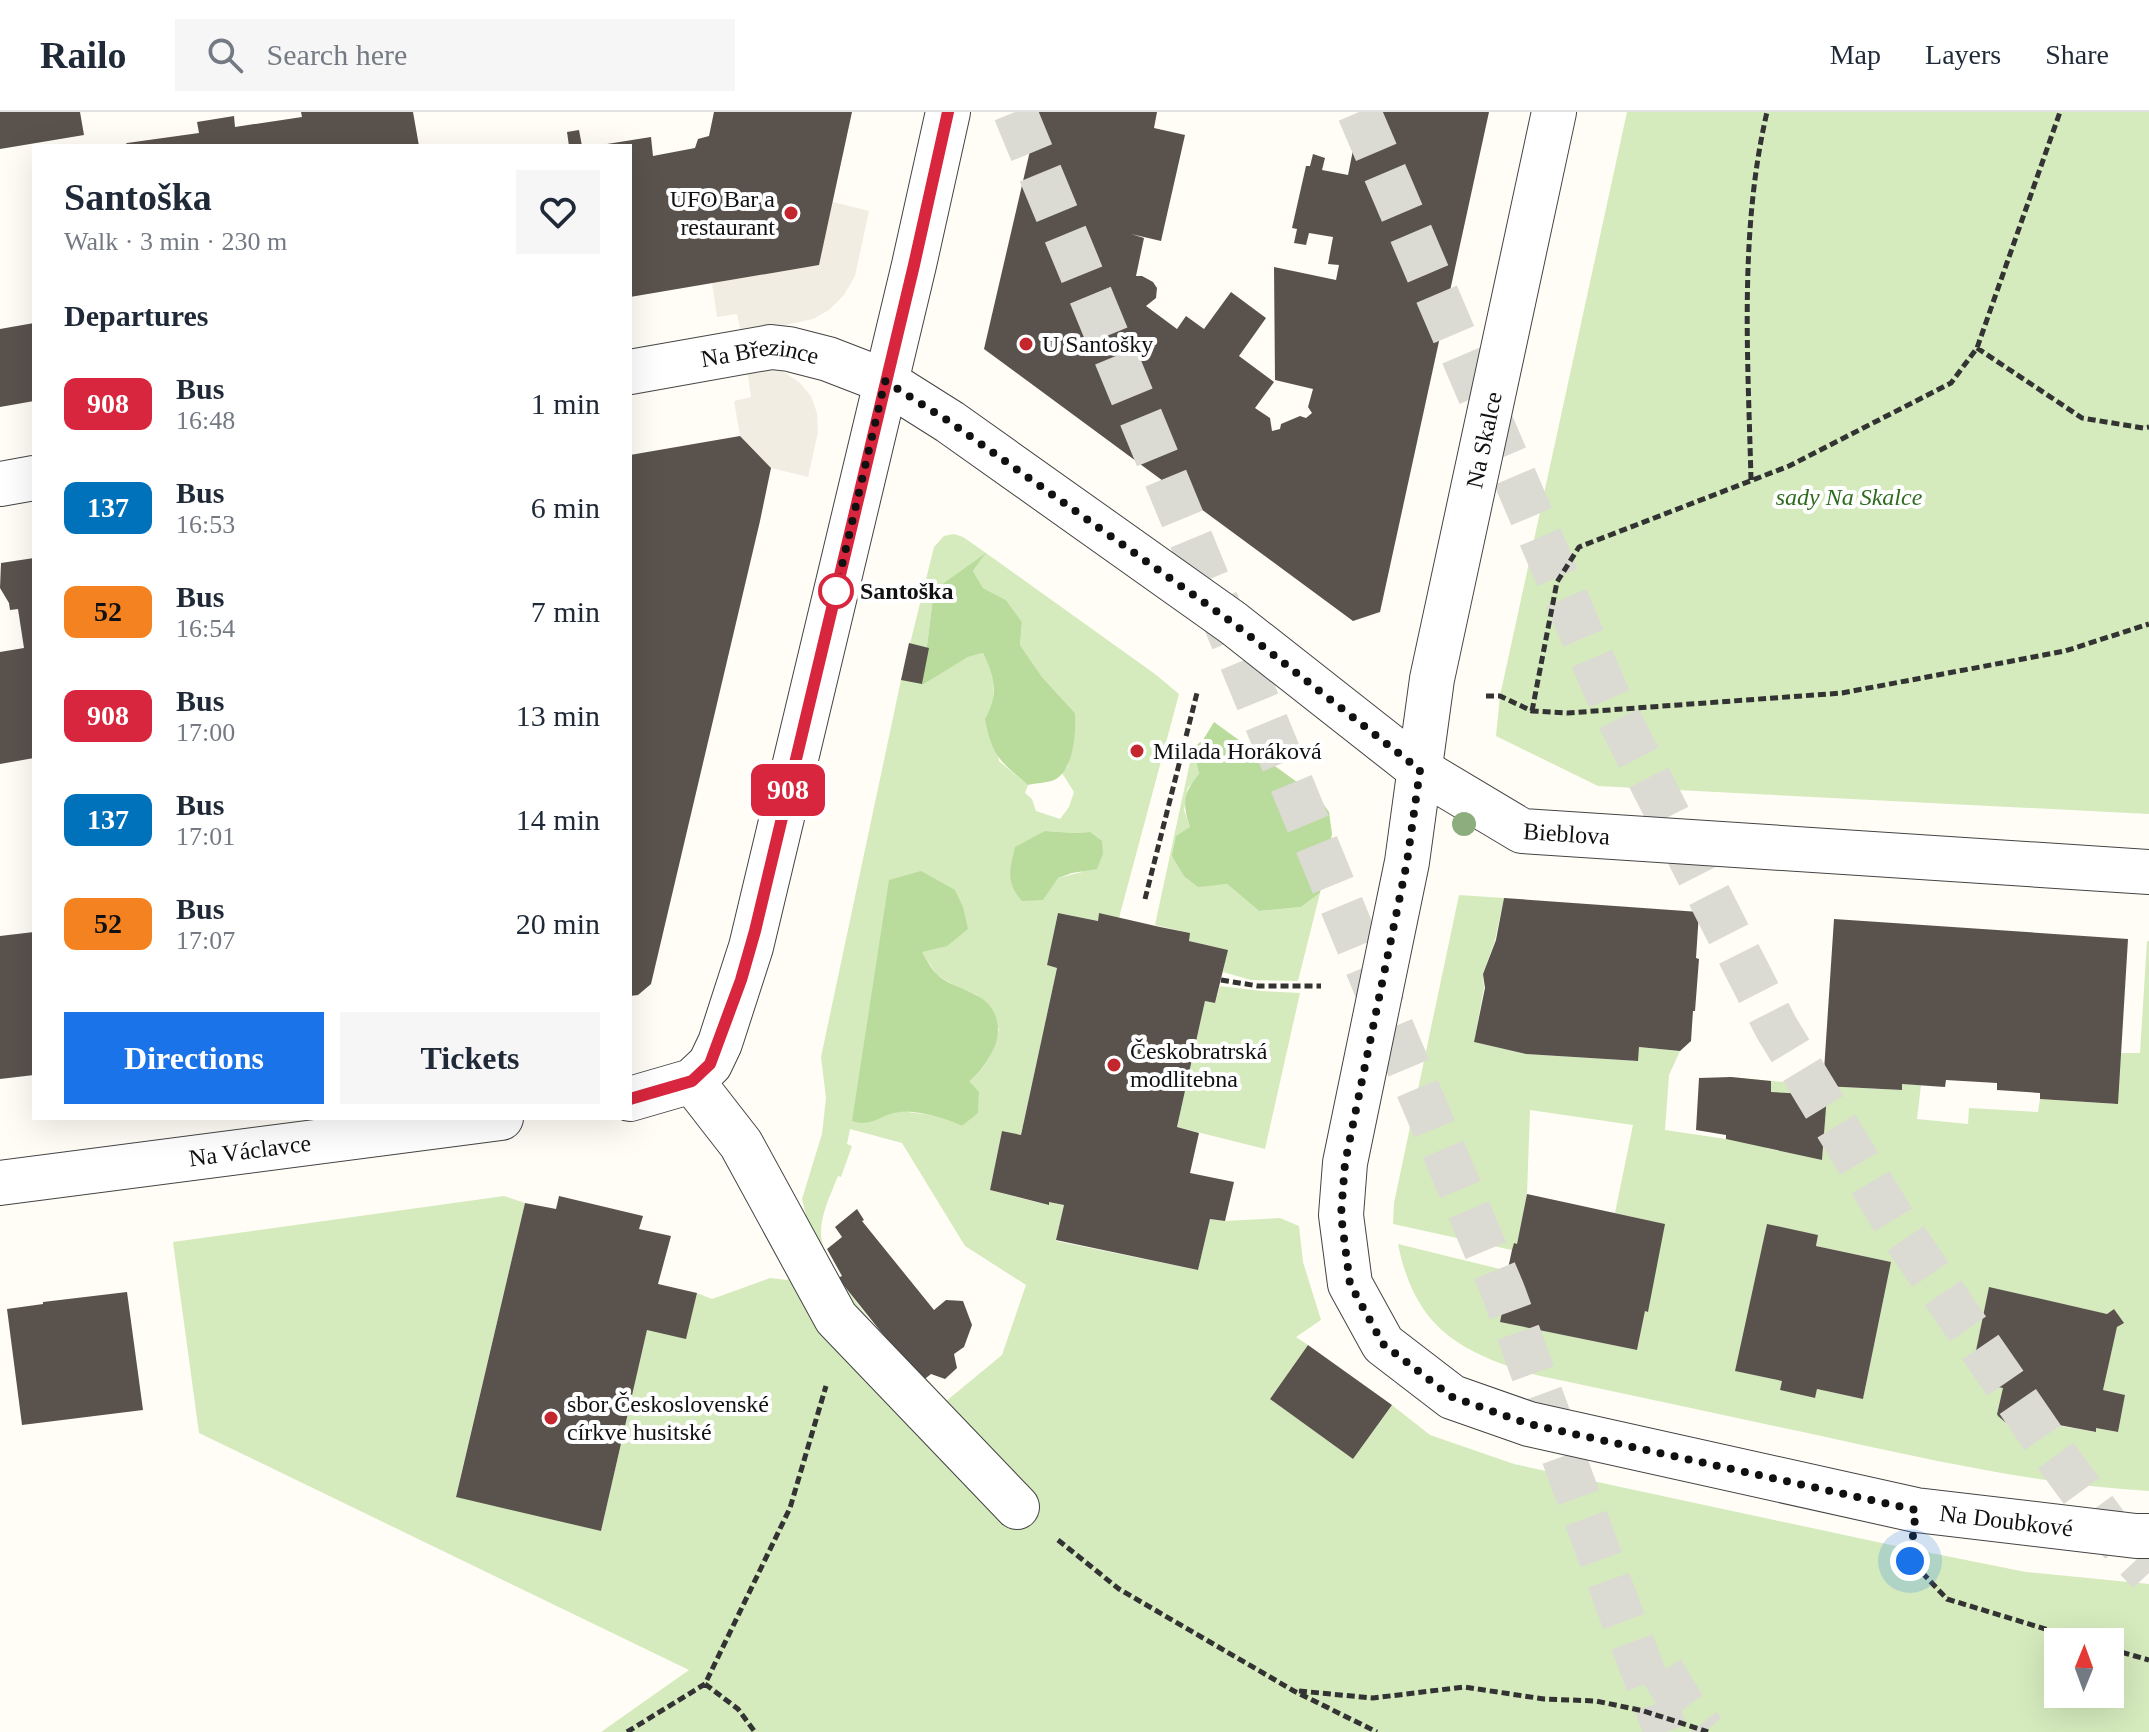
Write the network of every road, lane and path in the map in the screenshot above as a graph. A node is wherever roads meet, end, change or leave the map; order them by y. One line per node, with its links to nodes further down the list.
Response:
1 (948, 112): 7 (street)
2 (1554, 112): 16 (street, Na Skalce)
3 (1767, 112): 10 (path)
4 (2060, 112): 5 (path)
5 (1977, 348): 8 (path); 10 (path)
6 (632, 372): 7 (street, Na Březince)
7 (885, 381): 16 (street, Bieblova); 21 (street)
8 (2149, 427)
9 (32, 478): 11 (street)
10 (1751, 480): 15 (path)
11 (0, 484)
12 (2149, 624): 15 (path)
13 (1197, 693): 18 (path)
14 (1486, 696): 15 (path)
15 (1532, 711)
16 (1420, 770): 17 (street, Bieblova); 27 (street, Na Doubkové)
17 (2149, 872)
18 (1145, 899)
19 (1221, 980): 20 (path)
20 (1321, 986)
21 (692, 1081): 22 (street); 26 (street)
22 (632, 1098)
23 (486, 1120): 24 (street, Na Václavce)
24 (0, 1183)
25 (823, 1395): 32 (path)
26 (1017, 1507): 33 (path)
27 (1916, 1510): 28 (street, Na Doubkové); 29 (path)
28 (2149, 1536)
29 (2044, 1629)
30 (2124, 1653): 31 (path)
31 (2149, 1660)
32 (705, 1684): 34 (path); 35 (path)
33 (1294, 1691): 36 (path); 37 (path)
34 (627, 1732)
35 (755, 1732)
36 (1377, 1732)
37 (1708, 1732)

